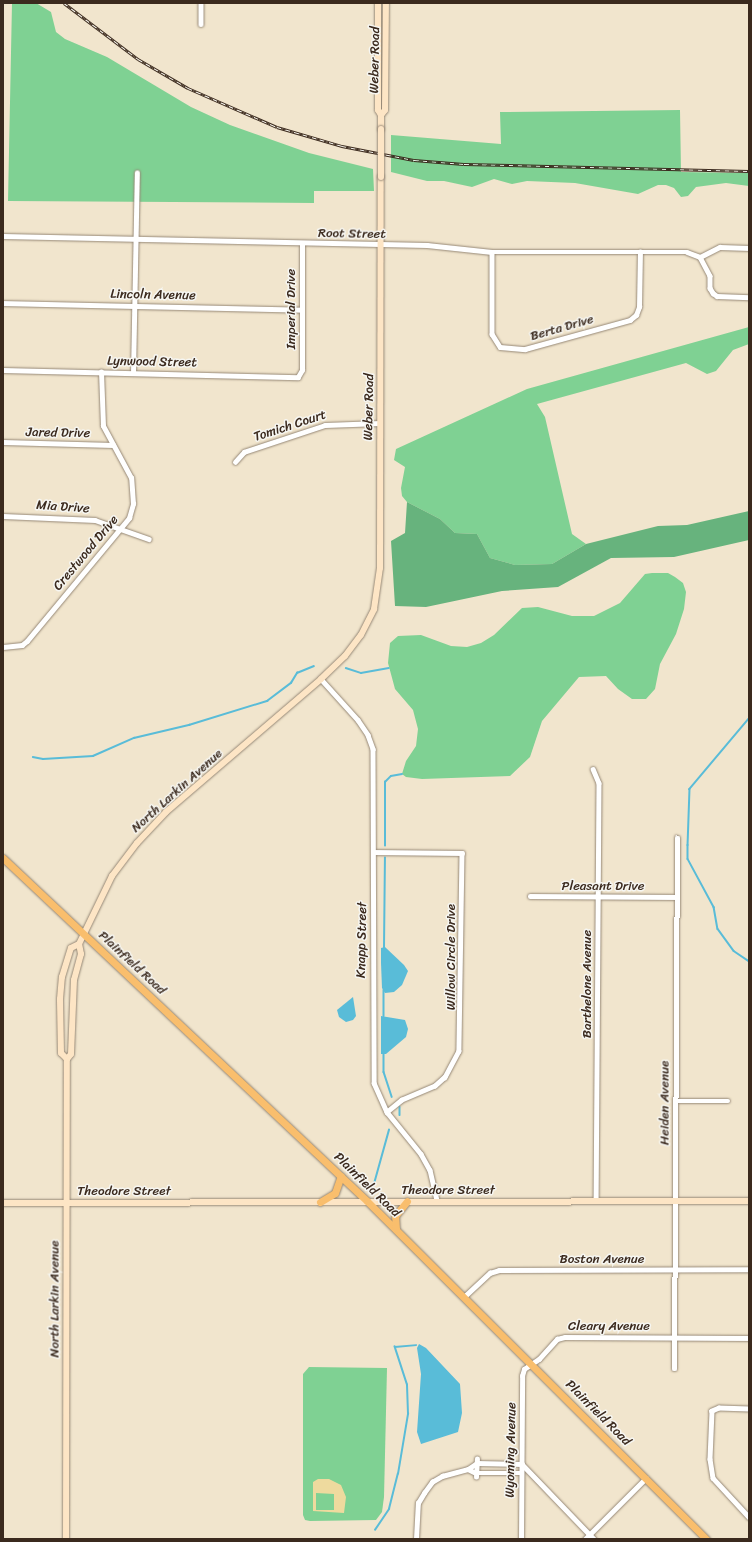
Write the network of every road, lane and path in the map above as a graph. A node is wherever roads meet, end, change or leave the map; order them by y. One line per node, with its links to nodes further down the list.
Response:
1 (201, 3): 4 (street)
2 (378, 3): 5 (main road, Weber Road)
3 (386, 3): 5 (main road, Weber Road)
4 (201, 24)
5 (381, 116): 10 (main road, Weber Road, bridge)
6 (137, 174): 8 (street)
7 (3, 236): 8 (street, Root Street)
8 (136, 239): 9 (street, Root Street); 17 (street)
9 (302, 244): 10 (street, Root Street); 18 (street, Imperial Drive)
10 (382, 245): 12 (street, Root Street); 23 (main road, Weber Road)
11 (749, 248): 14 (street)
12 (492, 252): 13 (street, Root Street); 13 (street, Berta Drive)
13 (640, 252): 14 (street, Root Street)
14 (700, 257): 15 (street)
15 (749, 297)
16 (3, 303): 17 (street, Lincoln Avenue)
17 (135, 306): 18 (street, Lincoln Avenue); 21 (street)
18 (302, 310): 22 (street, Imperial Drive)
19 (3, 370): 20 (street, Lynwood Street)
20 (101, 372): 21 (street, Lynwood Street); 25 (street, Crestwood Drive)
21 (133, 372): 22 (street, Lynwood Street)
22 (299, 374)
23 (380, 423): 26 (street, Tomich Court); 31 (main road, Weber Road)
24 (3, 442): 25 (street, Jared Drive)
25 (113, 445): 28 (street, Crestwood Drive)
26 (235, 462)
27 (3, 516): 28 (street, Mia Drive)
28 (121, 529): 29 (street, Mia Drive); 30 (street, Crestwood Drive)
29 (149, 539)
30 (3, 647)
31 (321, 680): 34 (street, Knapp Street); 39 (main road, North Larkin Avenue)
32 (593, 769): 37 (street, Barthelone Avenue)
33 (677, 838): 38 (street, Heiden Avenue)
34 (374, 852): 44 (street, Knapp Street); 44 (street, Willow Circle Drive)
35 (3, 858): 39 (main road, Plainfield Road)
36 (530, 896): 37 (street, Pleasant Drive)
37 (598, 897): 38 (street, Pleasant Drive); 49 (street, Barthelone Avenue)
38 (677, 897): 42 (street, Heiden Avenue)
39 (84, 934): 40 (main road, North Larkin Avenue); 45 (main road, Plainfield Road)
40 (79, 944): 41 (main road, North Larkin Avenue); 41 (main road, North Larkin Avenue)
41 (67, 1059): 52 (main road, North Larkin Avenue)
42 (677, 1101): 43 (street); 50 (street, Heiden Avenue)
43 (728, 1101)
44 (387, 1112): 46 (street, Knapp Street)
45 (341, 1176): 47 (main road, Plainfield Road); 53 (main road)
46 (437, 1200): 48 (main road, Theodore Street); 49 (main road, Theodore Street)
47 (367, 1201): 48 (main road, Theodore Street); 53 (main road, Theodore Street); 55 (main road, Plainfield Road)
48 (407, 1201): 55 (main road)
49 (596, 1201): 50 (main road, Theodore Street)
50 (675, 1201): 51 (main road, Theodore Street); 57 (street, Heiden Avenue)
51 (749, 1201)
52 (67, 1202): 53 (main road, Theodore Street); 54 (main road, Theodore Street); 72 (main road, North Larkin Avenue)
53 (320, 1202)
54 (3, 1203)
55 (396, 1229): 58 (main road, Plainfield Road)
56 (749, 1269): 57 (street, Boston Avenue)
57 (675, 1270): 58 (street, Boston Avenue); 59 (street, Heiden Avenue)
58 (465, 1296): 61 (main road, Plainfield Road)
59 (674, 1337): 60 (street, Cleary Avenue); 61 (street, Cleary Avenue); 62 (street, Heiden Avenue)
60 (749, 1338)
61 (531, 1364): 65 (street, Wyoming Avenue); 69 (main road, Plainfield Road)
62 (674, 1369)
63 (749, 1409): 70 (street)
64 (477, 1461): 65 (street); 66 (street); 68 (street)
65 (522, 1464): 67 (street, Wyoming Avenue); 71 (street)
66 (468, 1469): 68 (street); 73 (street)
67 (522, 1473): 68 (street); 74 (street, Wyoming Avenue)
68 (476, 1475)
69 (647, 1478): 71 (street); 77 (main road, Plainfield Road)
70 (749, 1517)
71 (590, 1534): 75 (street); 76 (street)
72 (66, 1539)
73 (416, 1539)
74 (521, 1539)
75 (585, 1539)
76 (594, 1539)
77 (706, 1539)

